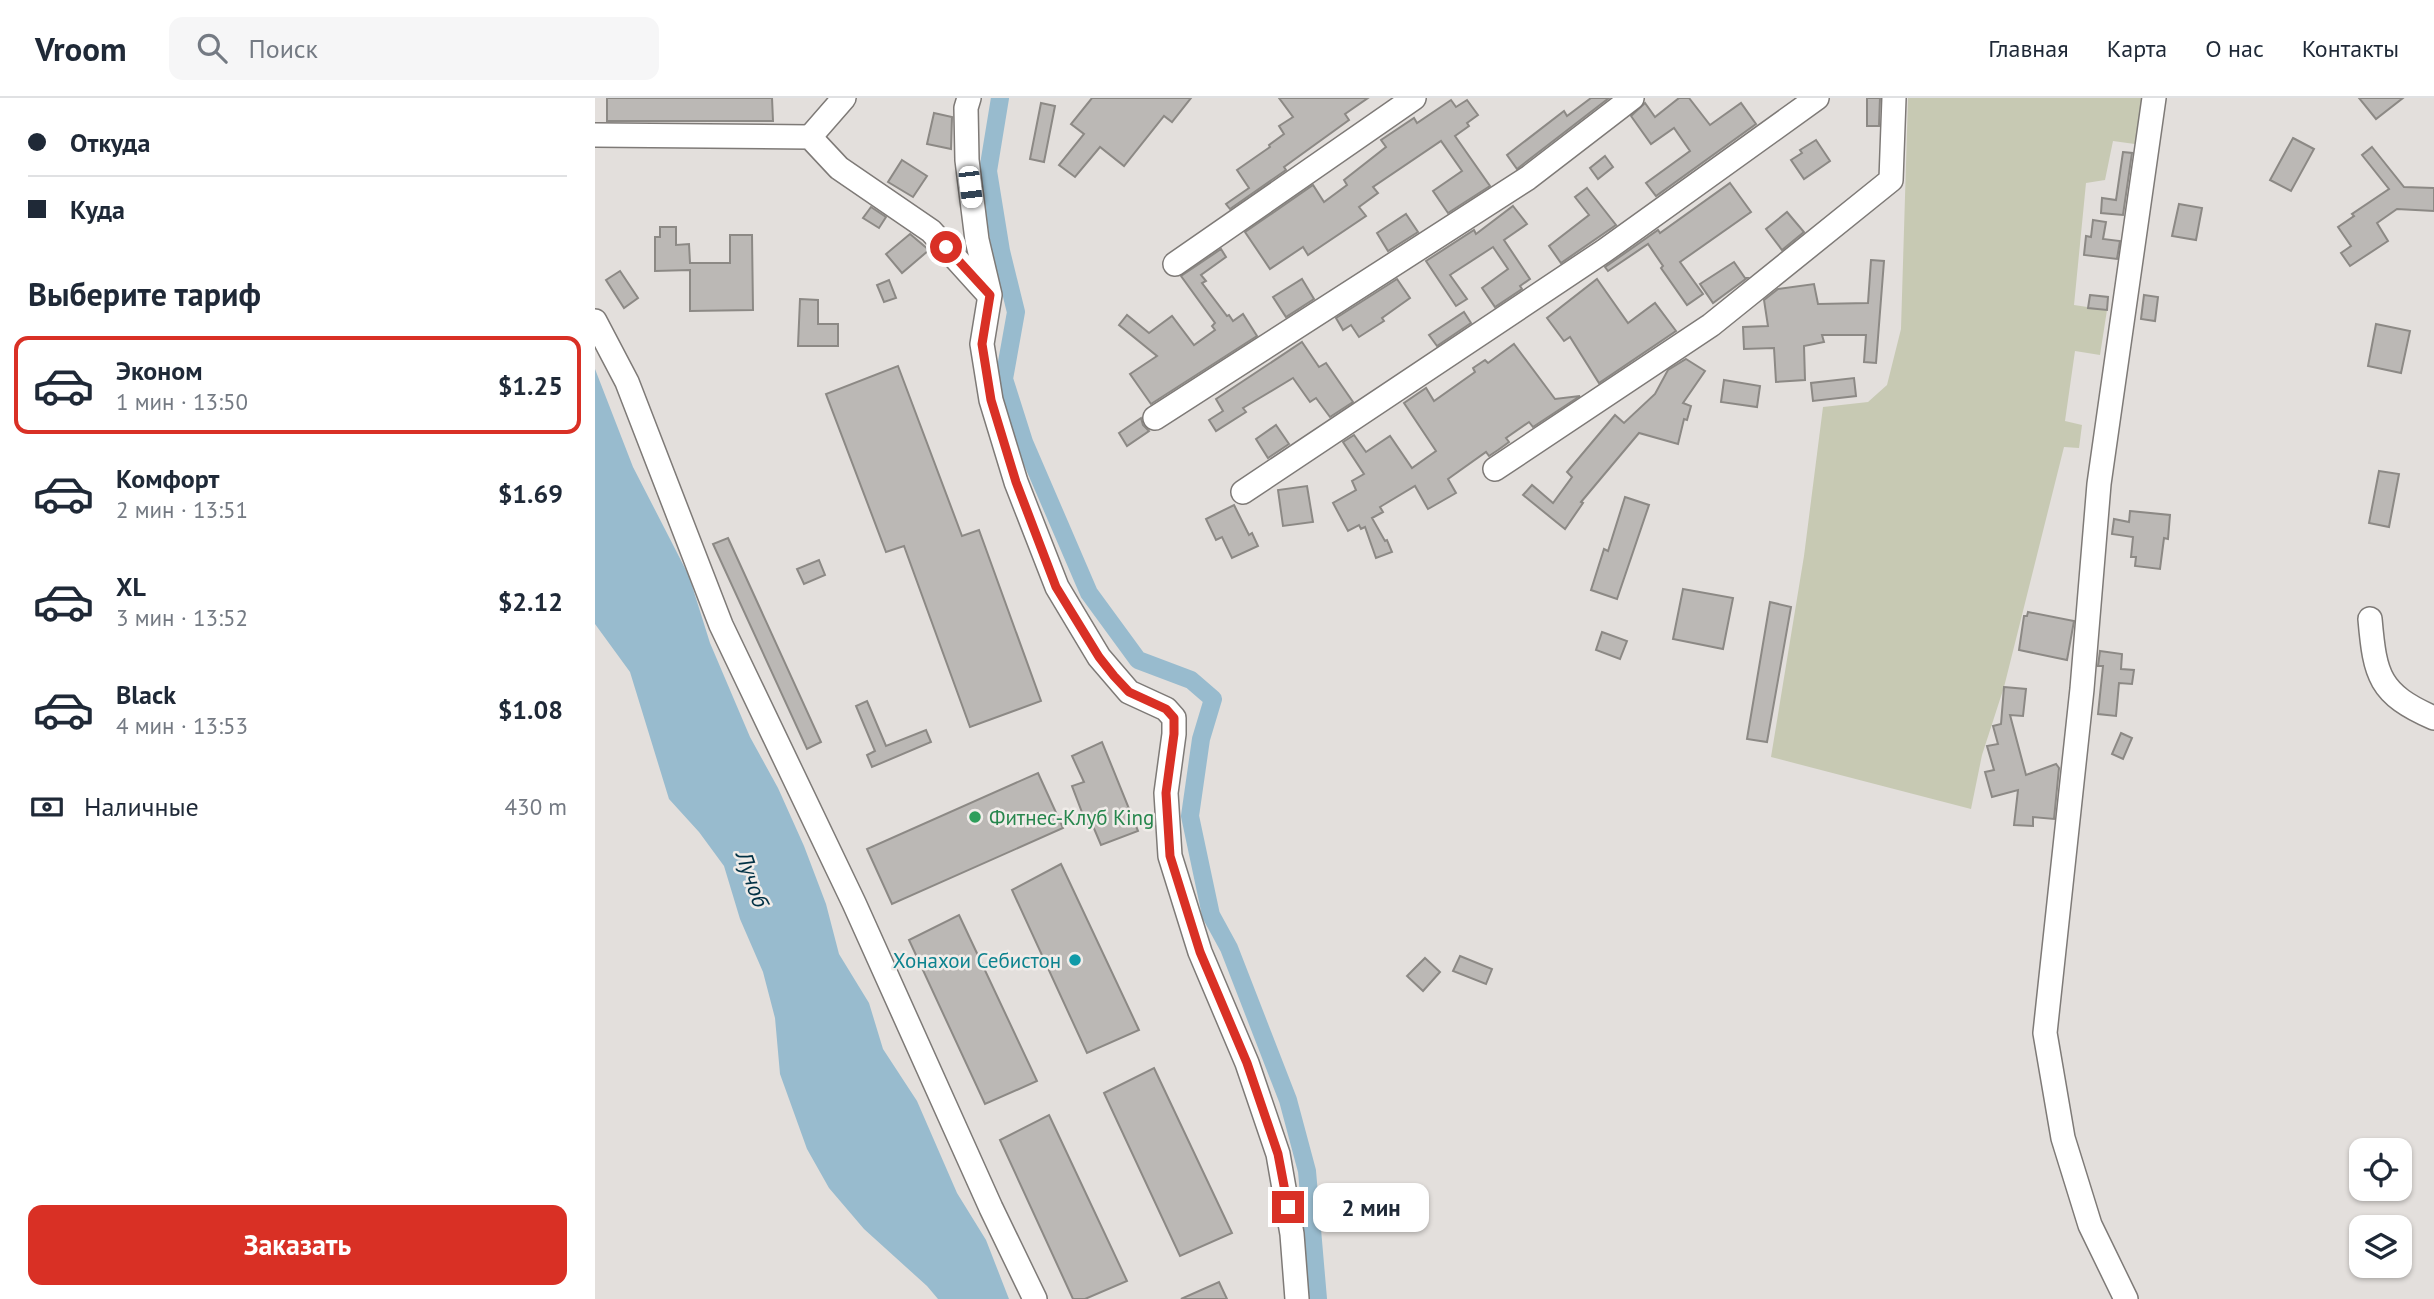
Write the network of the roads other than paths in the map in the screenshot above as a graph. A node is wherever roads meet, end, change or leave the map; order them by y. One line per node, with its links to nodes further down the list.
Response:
1 (844, 98): 9 (street)
2 (969, 98): 11 (street)
3 (1414, 98): 10 (street)
4 (1632, 98): 13 (street)
5 (1817, 98): 15 (street)
6 (1895, 98): 14 (street)
7 (2154, 98): 20 (street)
8 (595, 135): 9 (street)
9 (810, 137): 11 (street)
10 (1175, 264)
11 (990, 295): 19 (street)
12 (595, 321): 18 (street)
13 (1155, 418)
14 (1495, 469)
15 (1243, 492)
16 (2369, 619): 17 (street)
17 (2434, 718)
18 (1034, 1299)
19 (1297, 1299)
20 (2126, 1299)

